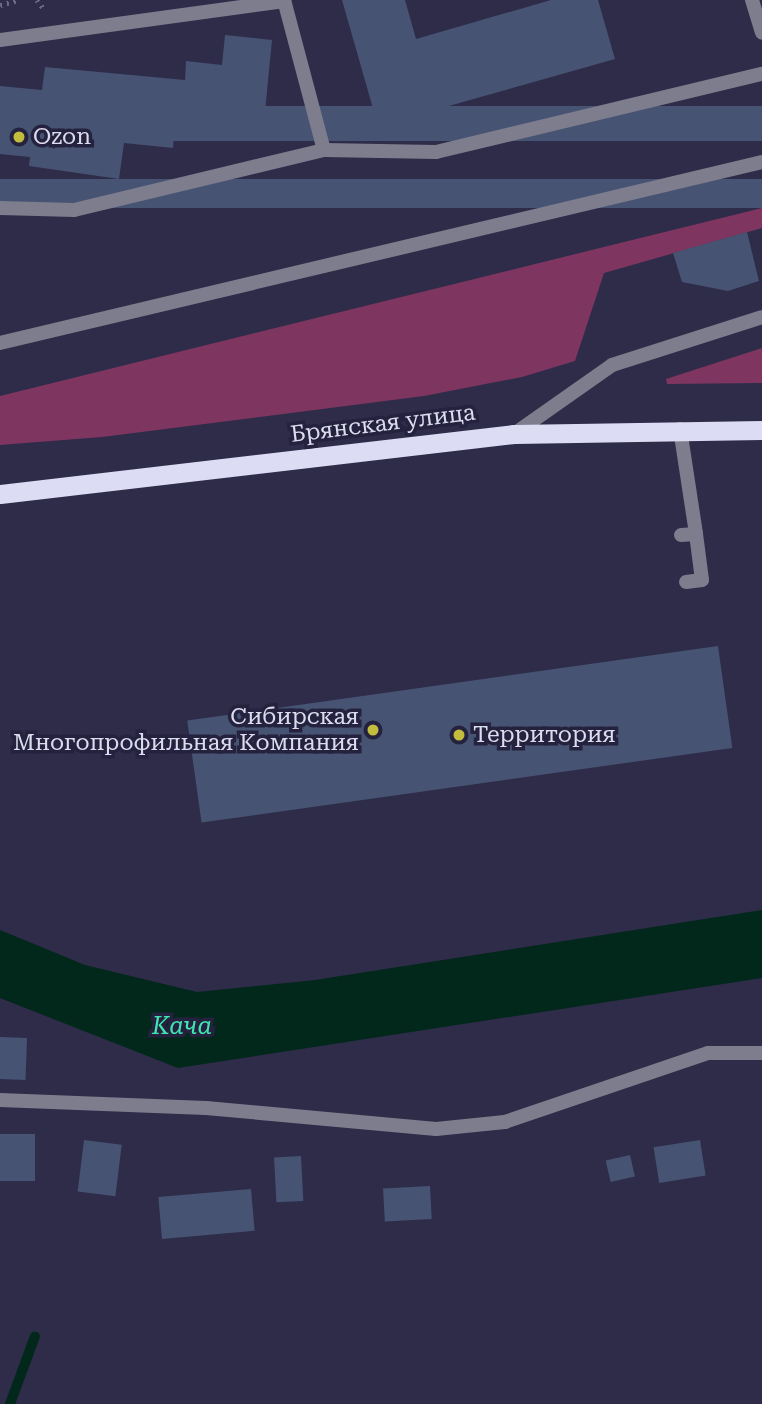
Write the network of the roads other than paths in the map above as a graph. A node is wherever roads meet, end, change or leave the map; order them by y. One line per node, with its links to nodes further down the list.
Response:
1 (284, 0): 4 (lane); 6 (lane)
2 (752, 0): 3 (lane)
3 (762, 33)
4 (0, 40)
5 (762, 74): 6 (lane)
6 (324, 150): 8 (lane)
7 (762, 162): 10 (lane)
8 (0, 208)
9 (762, 317): 13 (lane)
10 (0, 343)
11 (680, 429): 12 (highway, Брянская улица); 13 (highway, Брянская улица); 15 (lane)
12 (762, 430)
13 (514, 434): 14 (highway, Брянская улица)
14 (4, 492)
15 (686, 582)
16 (762, 1053): 17 (lane)
17 (0, 1100)

